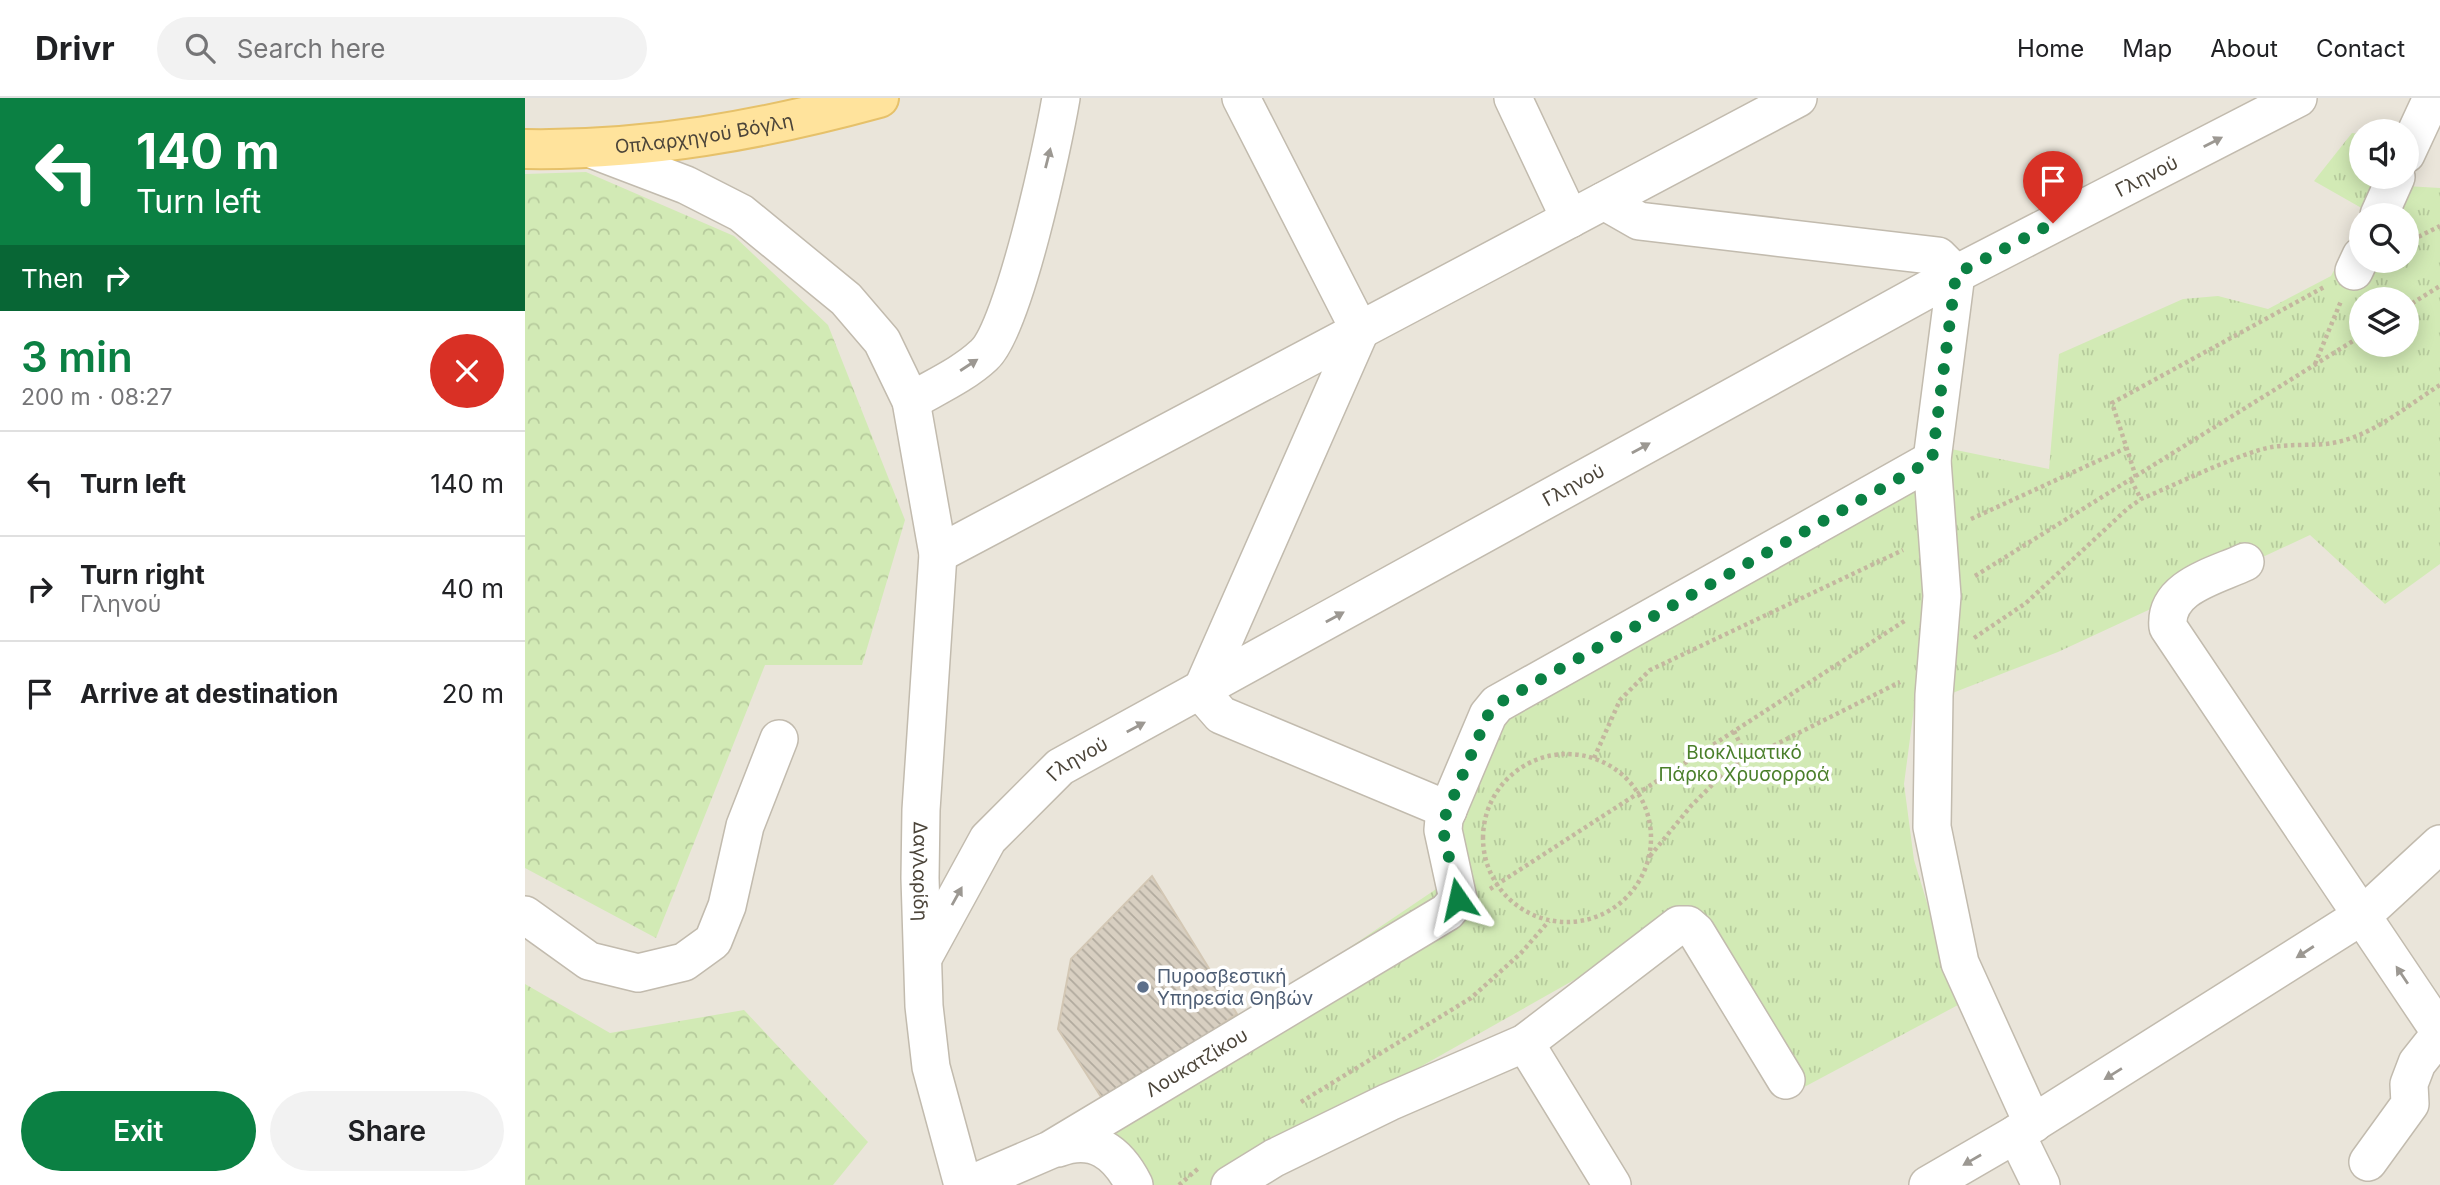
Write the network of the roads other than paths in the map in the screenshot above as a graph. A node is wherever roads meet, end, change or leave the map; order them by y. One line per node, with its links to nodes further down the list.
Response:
1 (879, 98): 10 (main road, Οπλαρχηγού Βόγλη)
2 (1061, 98): 15 (street, one-way to 2)
3 (1241, 98): 14 (street)
4 (1513, 98): 12 (street)
5 (2298, 98): 13 (street, Γληνού, one-way to 5)
6 (2432, 98): 8 (street)
7 (1791, 100): 11 (street)
8 (2419, 126)
9 (525, 149): 10 (main road, Οπλαρχηγού Βόγλη)
10 (594, 150): 15 (street, Δαγλαρίδη)
11 (1604, 201): 12 (street); 13 (street)
12 (1570, 219): 14 (street)
13 (1956, 274): 16 (street); 19 (street, Γληνού, one-way to 13)
14 (1360, 331): 17 (street); 19 (street)
15 (911, 401): 17 (street, Δαγλαρίδη)
16 (1932, 460): 21 (street, Λουκατζίκου); 29 (street)
17 (939, 554): 25 (street, Δαγλαρίδη)
18 (2245, 562): 24 (street)
19 (1201, 692): 21 (street); 25 (street, Γληνού, one-way to 19)
20 (779, 739): 23 (street)
21 (1448, 810): 30 (street, Λουκατζίκου)
22 (2440, 844): 24 (street)
23 (525, 915)
24 (2363, 915): 26 (street, one-way to 24); 29 (street, one-way to 29)
25 (924, 956): 33 (street, Δαγλαρίδη)
26 (2440, 1033): 31 (street)
27 (1525, 1043): 28 (street); 32 (street); 36 (street)
28 (1786, 1080)
29 (2024, 1129): 37 (street, one-way to 37); 38 (street)
30 (1050, 1150): 34 (street, Λουκατζίκου); 35 (street)
31 (2368, 1163)
32 (1215, 1175)
33 (963, 1185)
34 (969, 1185)
35 (1134, 1185)
36 (1612, 1185)
37 (1928, 1185)
38 (2041, 1185)

